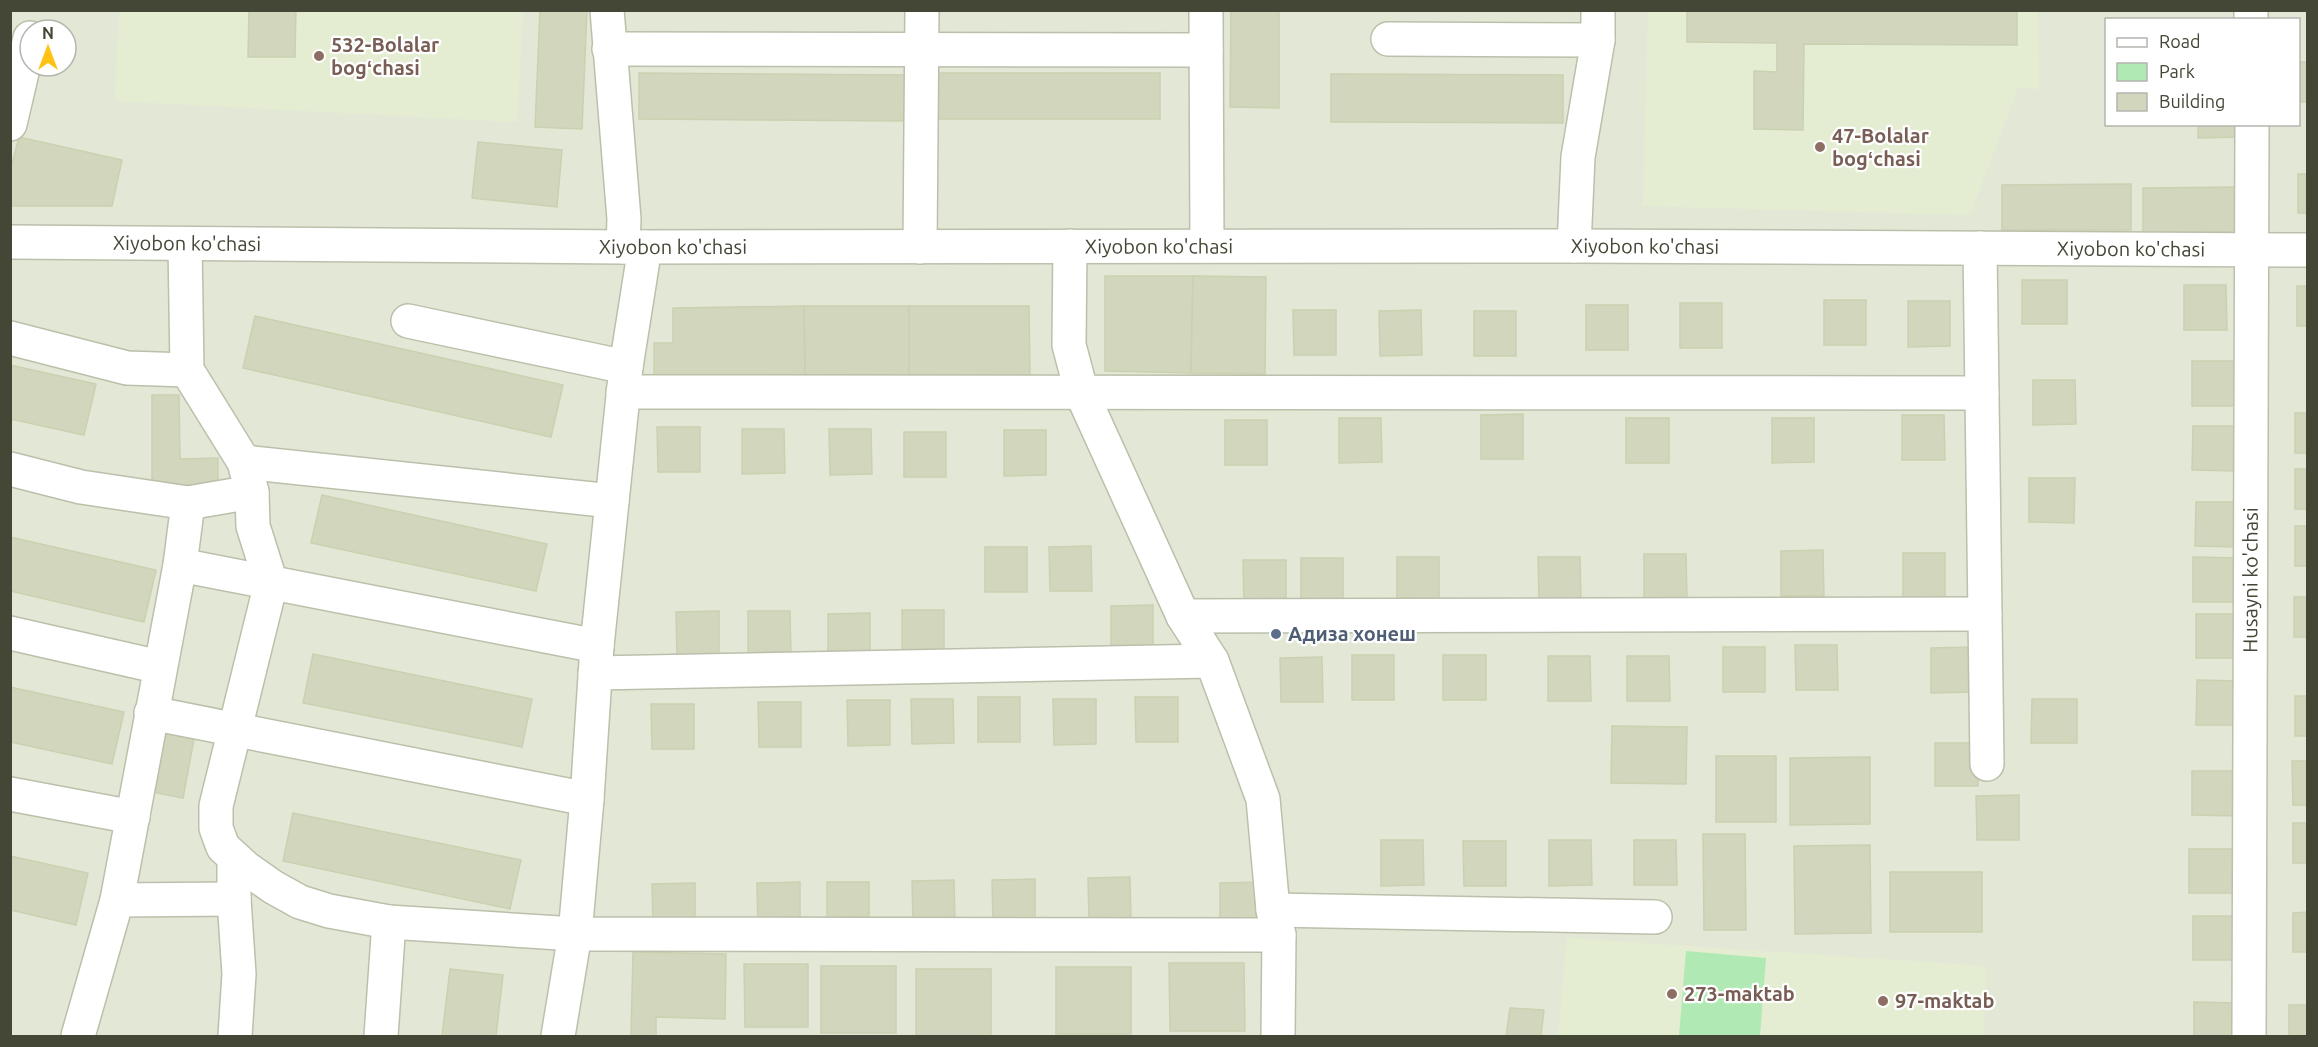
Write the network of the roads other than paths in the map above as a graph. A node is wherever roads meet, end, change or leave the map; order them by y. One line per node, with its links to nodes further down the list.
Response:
1 (608, 10): 7 (street)
2 (922, 10): 6 (street)
3 (1206, 10): 8 (street)
4 (1598, 25): 5 (street); 16 (street)
5 (1388, 39)
6 (922, 48): 7 (street); 8 (street); 18 (street)
7 (609, 49): 17 (street)
8 (1206, 50): 15 (street)
9 (21, 78): 10 (street)
10 (10, 124)
11 (2252, 126): 20 (street, Husayni ko'chasi)
12 (10, 242): 13 (street, Xiyobon ko'chasi)
13 (185, 244): 17 (street, Xiyobon ko'chasi); 24 (street)
14 (1071, 246): 15 (street, Xiyobon ko'chasi); 18 (street, Xiyobon ko'chasi); 27 (street)
15 (1207, 246): 16 (street, Xiyobon ko'chasi)
16 (1574, 246): 19 (street, Xiyobon ko'chasi)
17 (634, 247): 18 (street, Xiyobon ko'chasi); 25 (street)
18 (920, 247)
19 (1980, 248): 20 (street, Xiyobon ko'chasi); 26 (street)
20 (2252, 250): 21 (street, Xiyobon ko'chasi); 58 (street, Husayni ko'chasi)
21 (2307, 250)
22 (408, 321): 25 (street)
23 (10, 338): 24 (street)
24 (187, 370): 29 (street)
25 (624, 380): 27 (street); 30 (street)
26 (1982, 393): 27 (street); 34 (street)
27 (1082, 394): 35 (street)
28 (10, 469): 31 (street)
29 (248, 477): 30 (street); 31 (street); 33 (street)
30 (612, 501): 37 (street)
31 (188, 503): 32 (street)
32 (180, 565): 33 (street); 39 (street)
33 (271, 583): 37 (street); 41 (street)
34 (1986, 614): 35 (street); 42 (street)
35 (1183, 616): 38 (street)
36 (10, 633): 39 (street)
37 (596, 659): 38 (street); 44 (street)
38 (1212, 661): 51 (street)
39 (160, 667): 40 (street)
40 (151, 713): 41 (street); 45 (street)
41 (234, 730): 44 (street); 46 (street)
42 (1987, 764)
43 (10, 794): 45 (street)
44 (587, 799): 52 (street)
45 (133, 816): 48 (street)
46 (234, 858): 47 (street); 50 (street)
47 (234, 899): 48 (street); 54 (street)
48 (117, 900): 53 (street)
49 (1655, 917): 51 (street)
50 (389, 922): 52 (street); 55 (street)
51 (1276, 922): 52 (street); 57 (street)
52 (575, 934): 56 (street)
53 (78, 1036)
54 (235, 1036)
55 (381, 1036)
56 (558, 1036)
57 (1278, 1036)
58 (2249, 1036)

